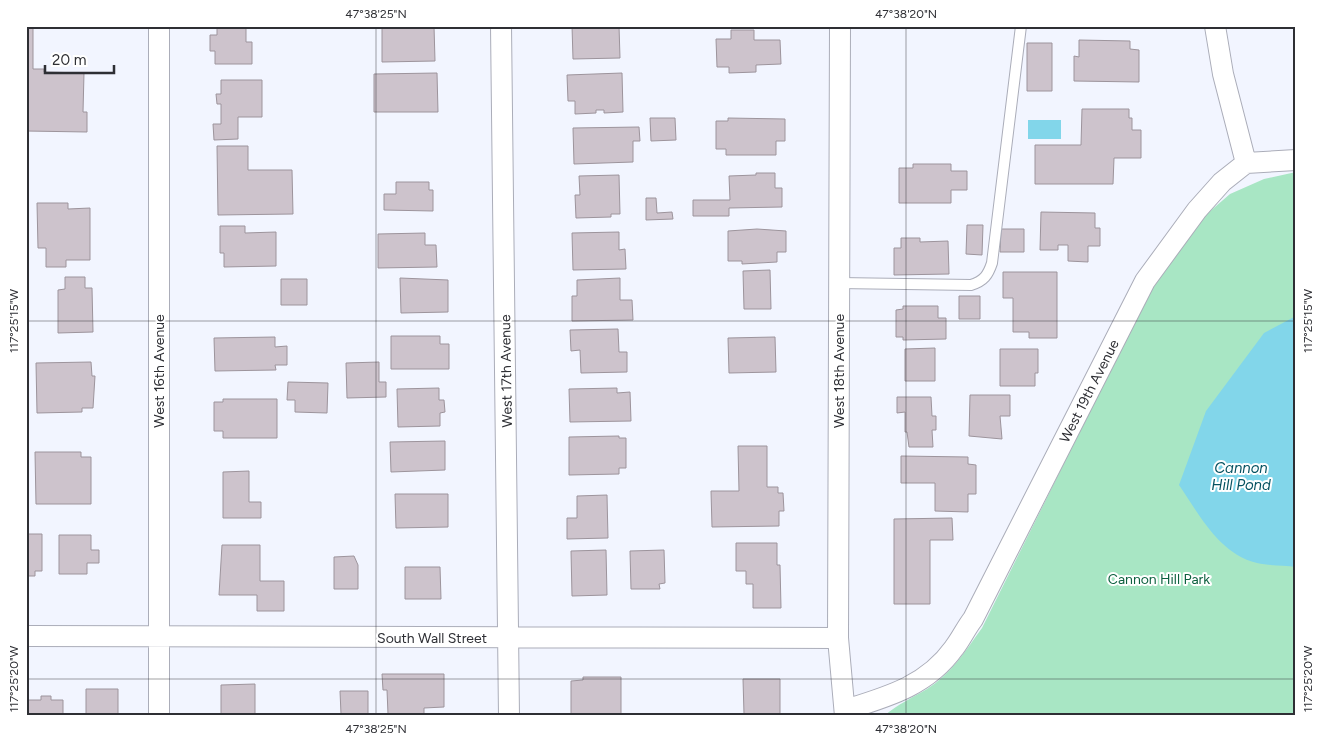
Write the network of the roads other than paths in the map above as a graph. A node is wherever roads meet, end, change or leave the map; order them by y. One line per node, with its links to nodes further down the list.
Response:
1 (159, 26): 10 (street, West 16th Avenue)
2 (501, 26): 11 (street, West 17th Avenue)
3 (840, 26): 8 (street, West 18th Avenue)
4 (1022, 26): 8 (lane)
5 (1215, 26): 7 (street)
6 (1296, 160): 7 (street)
7 (1246, 162): 13 (street, West 19th Avenue)
8 (839, 283): 12 (street, West 18th Avenue)
9 (26, 636): 10 (street, South Wall Street)
10 (159, 637): 11 (street, South Wall Street); 14 (street, West 16th Avenue)
11 (509, 638): 12 (street, South Wall Street); 15 (street, West 17th Avenue)
12 (838, 638): 13 (street, West 18th Avenue)
13 (845, 713)
14 (159, 716)
15 (509, 716)

